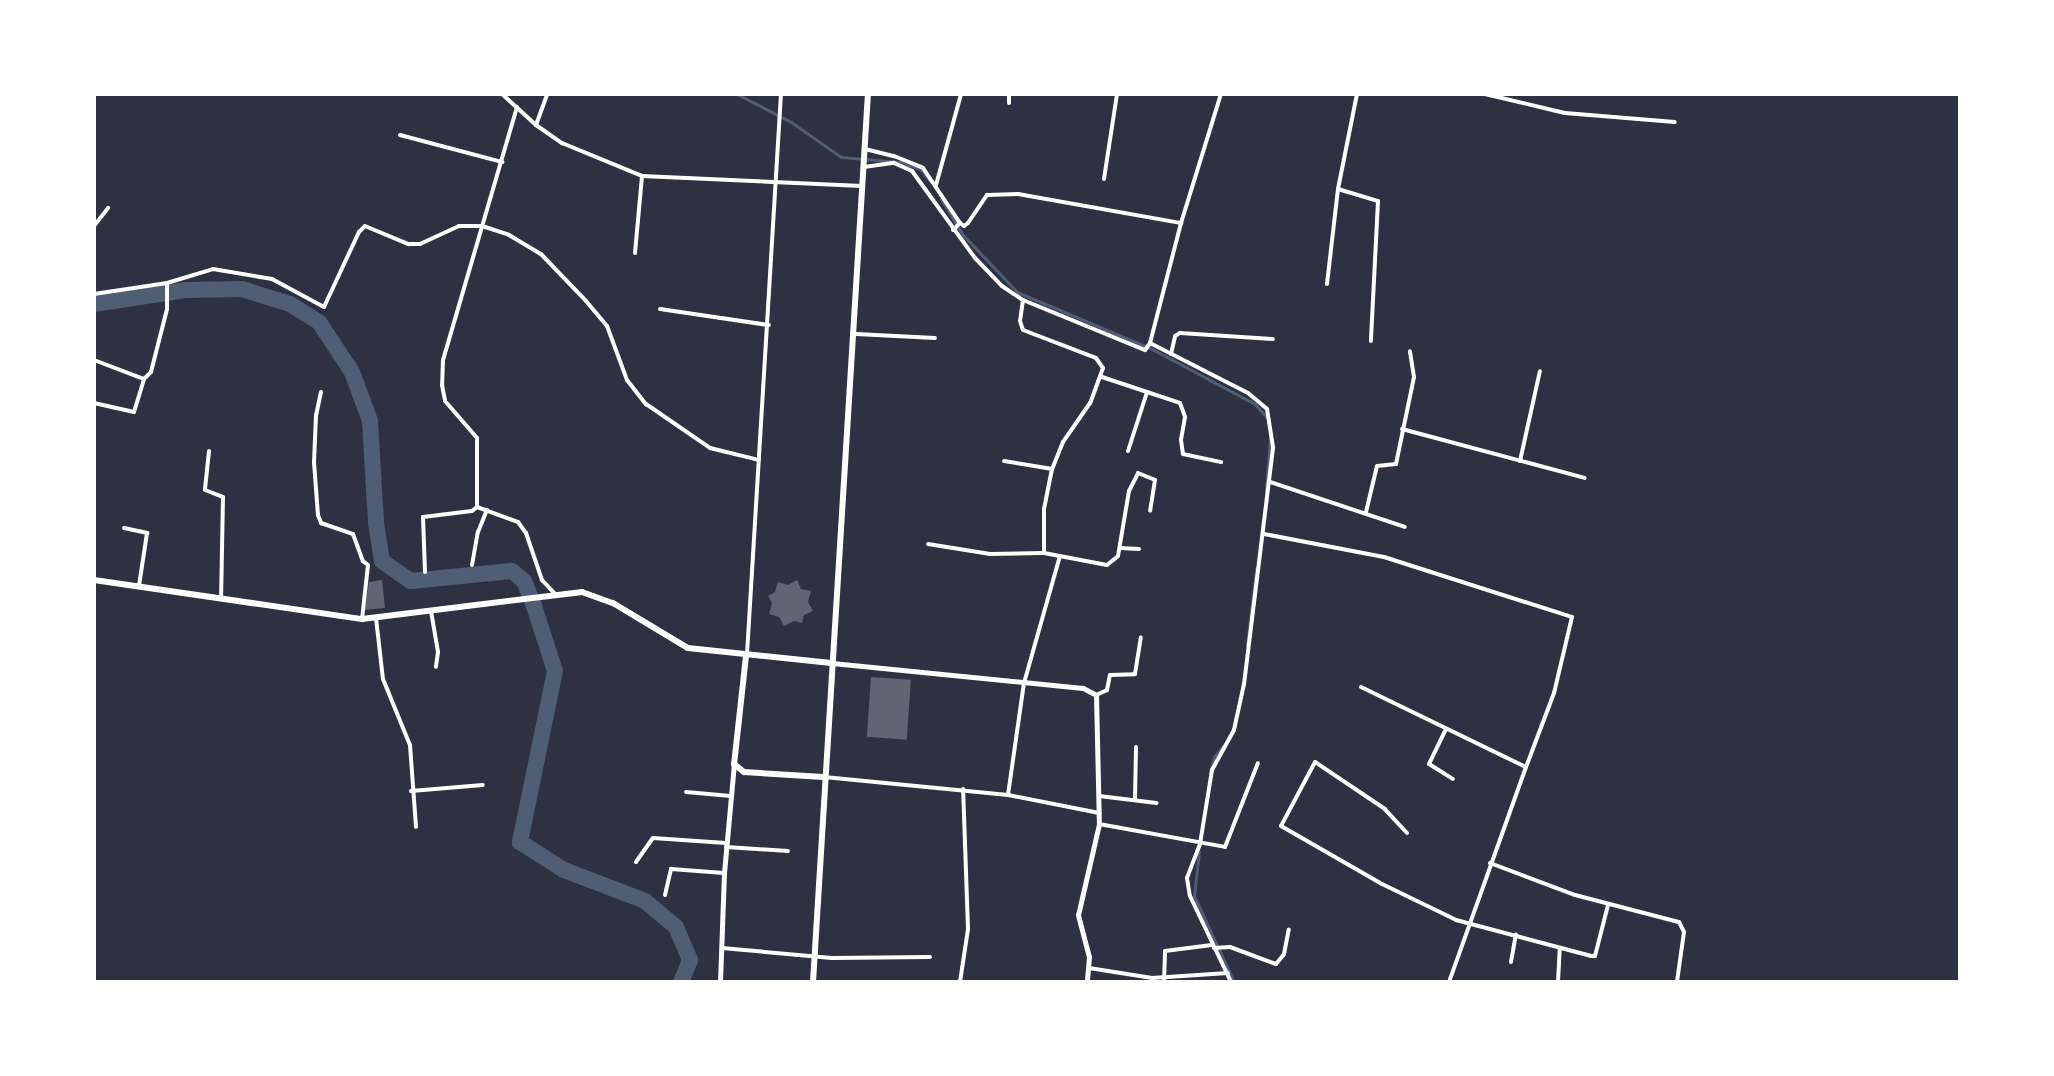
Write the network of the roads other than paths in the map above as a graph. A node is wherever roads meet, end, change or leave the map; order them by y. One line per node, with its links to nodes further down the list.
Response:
1 (502, 94): 12 (street)
2 (547, 94): 14 (street)
3 (781, 94): 22 (street)
4 (868, 94): 16 (main road)
5 (961, 94): 23 (street)
6 (1009, 94): 11 (street)
7 (1117, 94): 21 (street)
8 (1221, 94): 27 (street)
9 (1357, 94): 25 (street)
10 (1485, 94): 13 (street)
11 (1009, 103)
12 (517, 107): 14 (street); 17 (street)
13 (1675, 122)
14 (536, 125): 19 (street)
15 (400, 135): 17 (street)
16 (864, 152): 18 (main road); 20 (street)
17 (502, 162): 29 (street)
18 (864, 165): 20 (street); 24 (main road)
19 (642, 176): 22 (street); 31 (street)
20 (925, 177): 23 (street); 30 (street)
21 (1104, 179)
22 (777, 180): 24 (street); 37 (street)
23 (936, 185): 30 (street)
24 (862, 186): 38 (main road)
25 (1338, 189): 33 (street); 41 (street)
26 (108, 208): 28 (street)
27 (1181, 223): 30 (street); 42 (street)
28 (94, 226)
29 (482, 226): 32 (street); 55 (street); 62 (street)
30 (956, 226): 35 (street)
31 (635, 253)
32 (166, 283): 34 (street); 48 (street)
33 (1327, 284)
34 (94, 294)
35 (1023, 300): 42 (street); 47 (street)
36 (660, 309): 37 (street)
37 (769, 325): 55 (street)
38 (856, 334): 39 (street); 85 (main road)
39 (935, 338)
40 (1273, 339): 44 (street)
41 (1371, 341)
42 (1148, 345): 44 (street)
43 (1410, 351): 52 (street)
44 (1171, 354): 61 (street)
45 (94, 360): 48 (street)
46 (1540, 371): 57 (street)
47 (1102, 377): 50 (street); 59 (street)
48 (144, 379): 51 (street)
49 (321, 392): 82 (street)
50 (1147, 392): 54 (street); 58 (street)
51 (94, 403)
52 (1402, 429): 57 (street); 65 (street)
53 (209, 451): 79 (street)
54 (1128, 451)
55 (759, 460): 84 (street)
56 (1004, 461): 59 (street)
57 (1520, 461): 60 (street)
58 (1221, 462)
59 (1052, 469): 72 (street)
60 (1585, 478)
61 (1270, 482): 65 (street); 68 (street)
62 (477, 507): 63 (street); 75 (street)
63 (487, 510): 74 (street); 78 (street)
64 (1150, 511): 70 (street)
65 (1366, 512): 66 (street)
66 (1405, 527)
67 (124, 528): 77 (street)
68 (1264, 534): 94 (street); 110 (street)
69 (928, 544): 72 (street)
70 (1120, 548): 71 (street); 73 (street)
71 (1139, 549)
72 (1044, 553): 73 (street)
73 (1060, 556): 87 (street)
74 (472, 565)
75 (425, 572)
76 (94, 580): 77 (main road)
77 (139, 586): 79 (main road)
78 (551, 594): 80 (main road); 84 (main road)
79 (221, 599): 82 (main road)
80 (431, 611): 81 (main road); 86 (street)
81 (376, 618): 82 (main road); 99 (street)
82 (362, 619)
83 (1141, 637): 89 (street)
84 (746, 656): 85 (main road); 93 (main road)
85 (831, 663): 87 (street); 95 (main road)
86 (436, 667)
87 (1024, 683): 89 (street); 101 (street)
88 (1361, 687): 90 (street)
89 (1096, 695): 103 (street)
90 (1446, 729): 94 (street); 96 (street)
91 (1136, 747): 104 (street)
92 (1258, 763): 110 (street)
93 (734, 764): 95 (main road); 102 (street)
94 (1526, 767): 114 (street)
95 (823, 777): 98 (street); 124 (main road)
96 (1453, 779)
97 (483, 785): 99 (street)
98 (963, 789): 101 (street); 132 (street)
99 (411, 791): 108 (street)
100 (686, 792): 102 (street)
101 (1008, 795): 106 (street)
102 (731, 796): 111 (street)
103 (1099, 796): 104 (street); 106 (street)
104 (1135, 799): 105 (street)
105 (1157, 803)
106 (1099, 813): 107 (street)
107 (1099, 824): 110 (street); 127 (street)
108 (416, 827)
109 (1407, 833): 118 (street)
110 (1200, 844): 121 (street)
111 (726, 845): 112 (street); 113 (street); 115 (street)
112 (788, 851)
113 (636, 862)
114 (1490, 863): 117 (street); 118 (street)
115 (724, 873): 116 (street); 122 (street)
116 (665, 895)
117 (1608, 905): 123 (street); 139 (street)
118 (1468, 923): 120 (street); 135 (street)
119 (1289, 929): 121 (street)
120 (1516, 934): 123 (street); 126 (street)
121 (1217, 947): 128 (street); 129 (street)
122 (722, 948): 124 (street); 130 (street)
123 (1560, 949): 138 (street)
124 (814, 955): 125 (street); 131 (main road)
125 (930, 957)
126 (1511, 962)
127 (1089, 968): 129 (street); 133 (street)
128 (1228, 973): 129 (street); 134 (street)
129 (1164, 980)
130 (720, 982)
131 (813, 982)
132 (960, 982)
133 (1087, 982)
134 (1231, 982)
135 (1449, 982)
136 (1507, 982): 137 (street)
137 (1518, 982)
138 (1558, 982)
139 (1677, 982)

